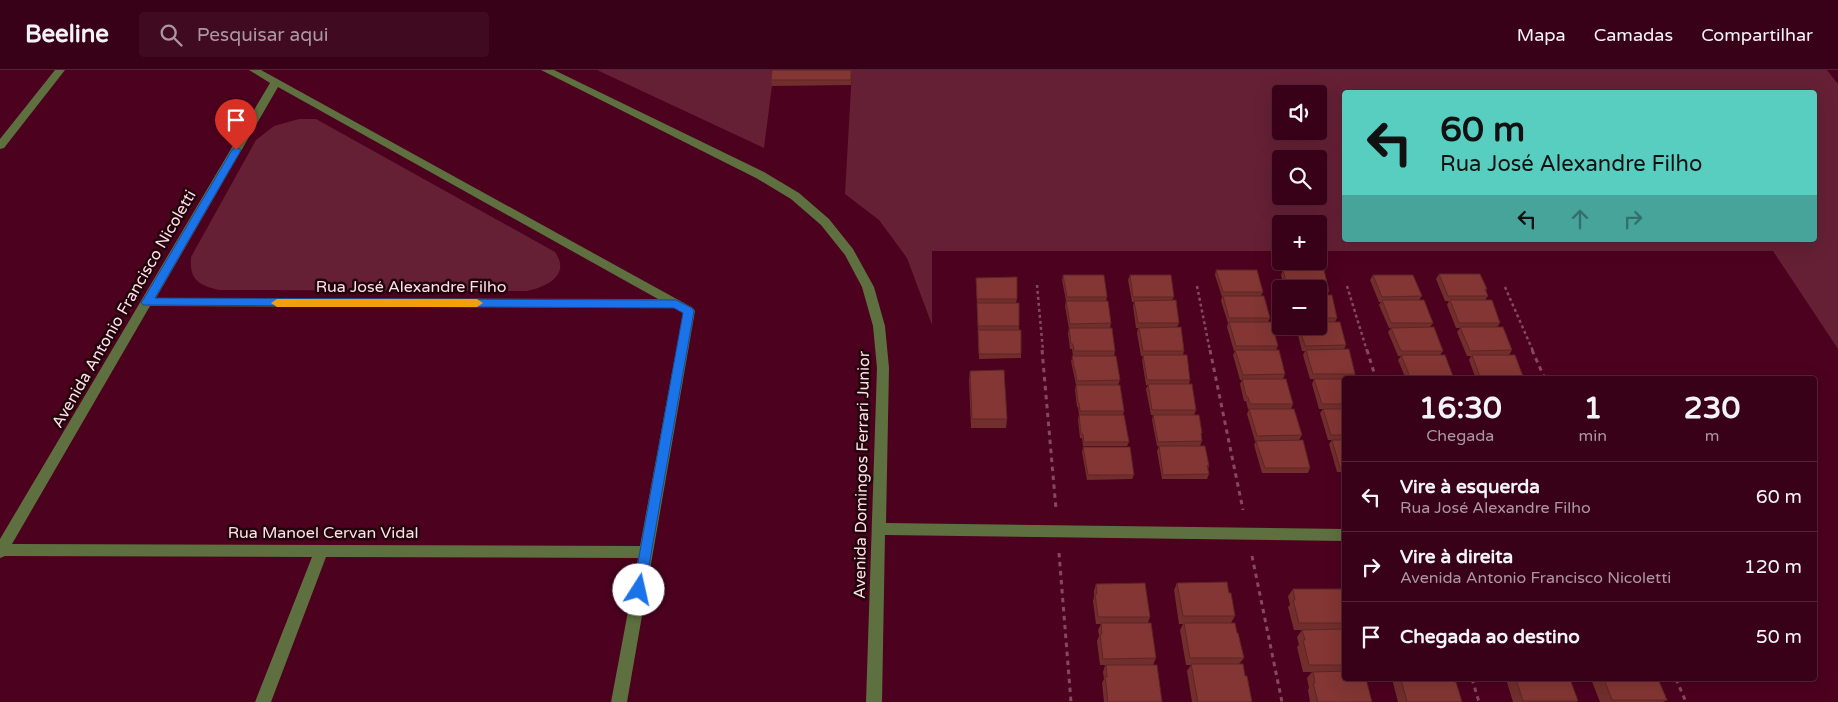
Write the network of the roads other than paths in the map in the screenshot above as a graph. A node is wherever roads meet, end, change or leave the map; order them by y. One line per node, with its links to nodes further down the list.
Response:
1 (60, 70): 5 (street)
2 (254, 70): 4 (street)
3 (546, 70): 8 (street, Avenida Domingos Ferrari Junior)
4 (276, 82): 6 (street, Avenida Antonio Francisco Nicoletti); 7 (street)
5 (0, 146)
6 (147, 302): 7 (street, Rua José Alexandre Filho); 10 (street, Avenida Antonio Francisco Nicoletti)
7 (676, 304): 12 (street)
8 (879, 530): 9 (street); 15 (street, Avenida Domingos Ferrari Junior)
9 (1342, 535)
10 (0, 551): 11 (street, Rua Manoel Cervan Vidal)
11 (321, 551): 12 (street, Rua Manoel Cervan Vidal); 13 (street)
12 (646, 552): 14 (street)
13 (263, 702)
14 (619, 702)
15 (874, 702)

